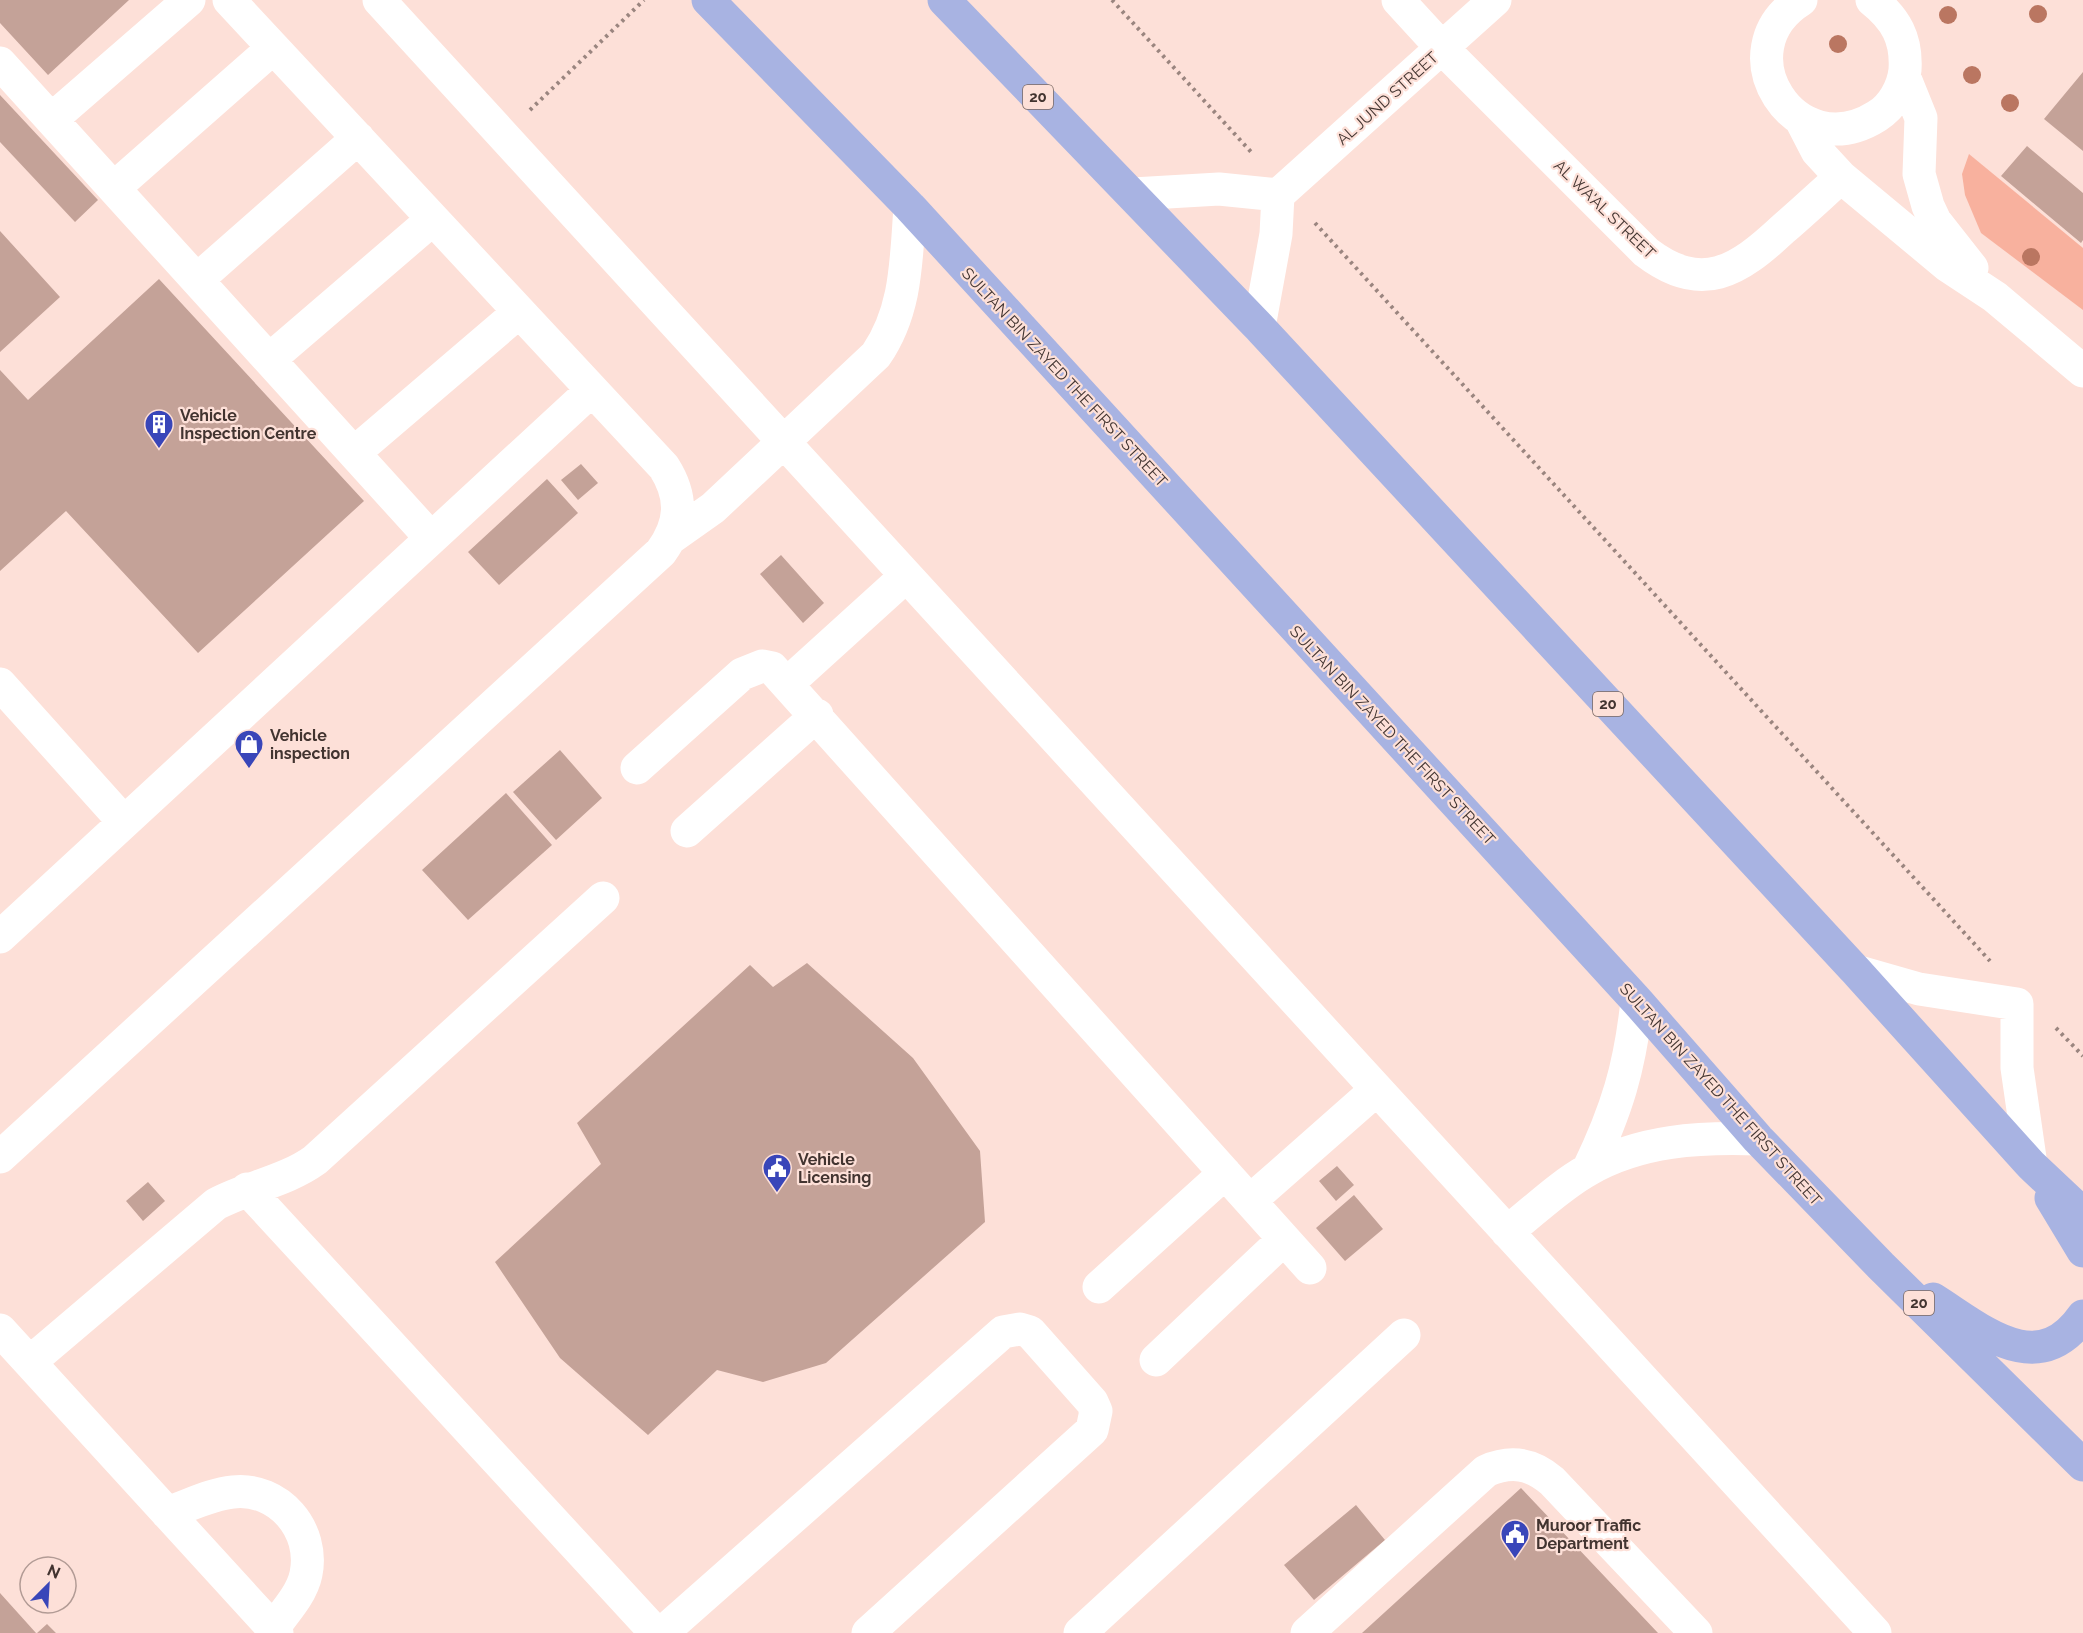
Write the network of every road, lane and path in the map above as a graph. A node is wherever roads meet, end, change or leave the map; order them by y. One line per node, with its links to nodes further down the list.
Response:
1 (189, 0): 19 (street)
2 (229, 0): 15 (street)
3 (379, 0): 21 (street)
4 (644, 0): 21 (path)
5 (708, 0): 28 (main road, SULTAN BIN ZAYED THE FIRST STREET / 20)
6 (944, 0): 26 (main road, 20)
7 (1112, 0): 23 (path)
8 (1398, 0): 16 (street, AL WA'AL STREET)
9 (1495, 0): 16 (street, AL JUND STREET)
10 (1770, 0): 14 (street)
11 (1802, 0): 14 (street)
12 (1872, 0): 18 (street)
13 (1904, 0): 18 (street)
14 (1768, 44): 20 (street)
15 (273, 48): 22 (street); 25 (street)
16 (1442, 48): 24 (street, AL WA'AL STREET); 27 (street, AL JUND STREET)
17 (0, 63): 19 (street)
18 (1905, 65): 20 (street); 32 (street)
19 (52, 119): 25 (street)
20 (1801, 120): 24 (street)
21 (503, 136): 38 (street)
22 (358, 138): 29 (street); 31 (street)
23 (1251, 160)
24 (1842, 177): 32 (street)
25 (114, 188): 31 (street)
26 (1133, 194): 27 (street); 34 (main road, 20)
27 (1278, 195): 34 (street)
28 (910, 207): 38 (street); 53 (main road, SULTAN BIN ZAYED THE FIRST STREET / 20)
29 (433, 219): 33 (street); 35 (street)
30 (1309, 224): 51 (path)
31 (198, 279): 35 (street)
32 (1995, 297): 36 (street)
33 (519, 312): 37 (street); 39 (street)
34 (1259, 327): 52 (main road, 20)
35 (270, 359): 39 (street)
36 (2083, 371)
37 (592, 390): 40 (street); 41 (street)
38 (784, 442): 41 (street); 42 (street)
39 (354, 453): 40 (street)
40 (430, 537): 47 (street)
41 (672, 537): 58 (street)
42 (906, 576): 43 (street); 56 (street)
43 (788, 683): 45 (street); 46 (street)
44 (0, 684): 47 (street)
45 (817, 715): 48 (street); 61 (street)
46 (637, 768)
47 (124, 822): 50 (street)
48 (687, 831)
49 (603, 898): 62 (street)
50 (4, 925)
51 (1994, 966)
52 (1856, 971): 59 (main road, 20); 59 (street)
53 (1637, 1001): 57 (main road, SULTAN BIN ZAYED THE FIRST STREET / 20); 60 (street)
54 (2052, 1024): 55 (path)
55 (2083, 1056)
56 (1376, 1090): 63 (street); 65 (street)
57 (1758, 1139): 60 (street); 68 (main road, SULTAN BIN ZAYED THE FIRST STREET / 20)
58 (0, 1157)
59 (2031, 1165): 64 (main road, 20); 67 (main road)
60 (1588, 1170): 65 (street)
61 (1225, 1173): 63 (street); 70 (street)
62 (247, 1189): 75 (street); 79 (street)
63 (1250, 1201): 66 (street)
64 (2083, 1214)
65 (1507, 1232): 85 (street)
66 (1284, 1239): 69 (street); 74 (street)
67 (2083, 1251)
68 (1881, 1266): 71 (main road); 76 (main road, SULTAN BIN ZAYED THE FIRST STREET / 20)
69 (1310, 1268)
70 (1099, 1287)
71 (2083, 1316)
72 (0, 1330): 75 (street)
73 (1404, 1335): 82 (street)
74 (1156, 1360)
75 (30, 1362): 77 (street)
76 (2083, 1465)
77 (168, 1513): 78 (street); 78 (street)
78 (275, 1631)
79 (657, 1633)
80 (662, 1633): 81 (street)
81 (868, 1633)
82 (1080, 1633)
83 (1307, 1633): 84 (street)
84 (1696, 1633)
85 (1875, 1633)

